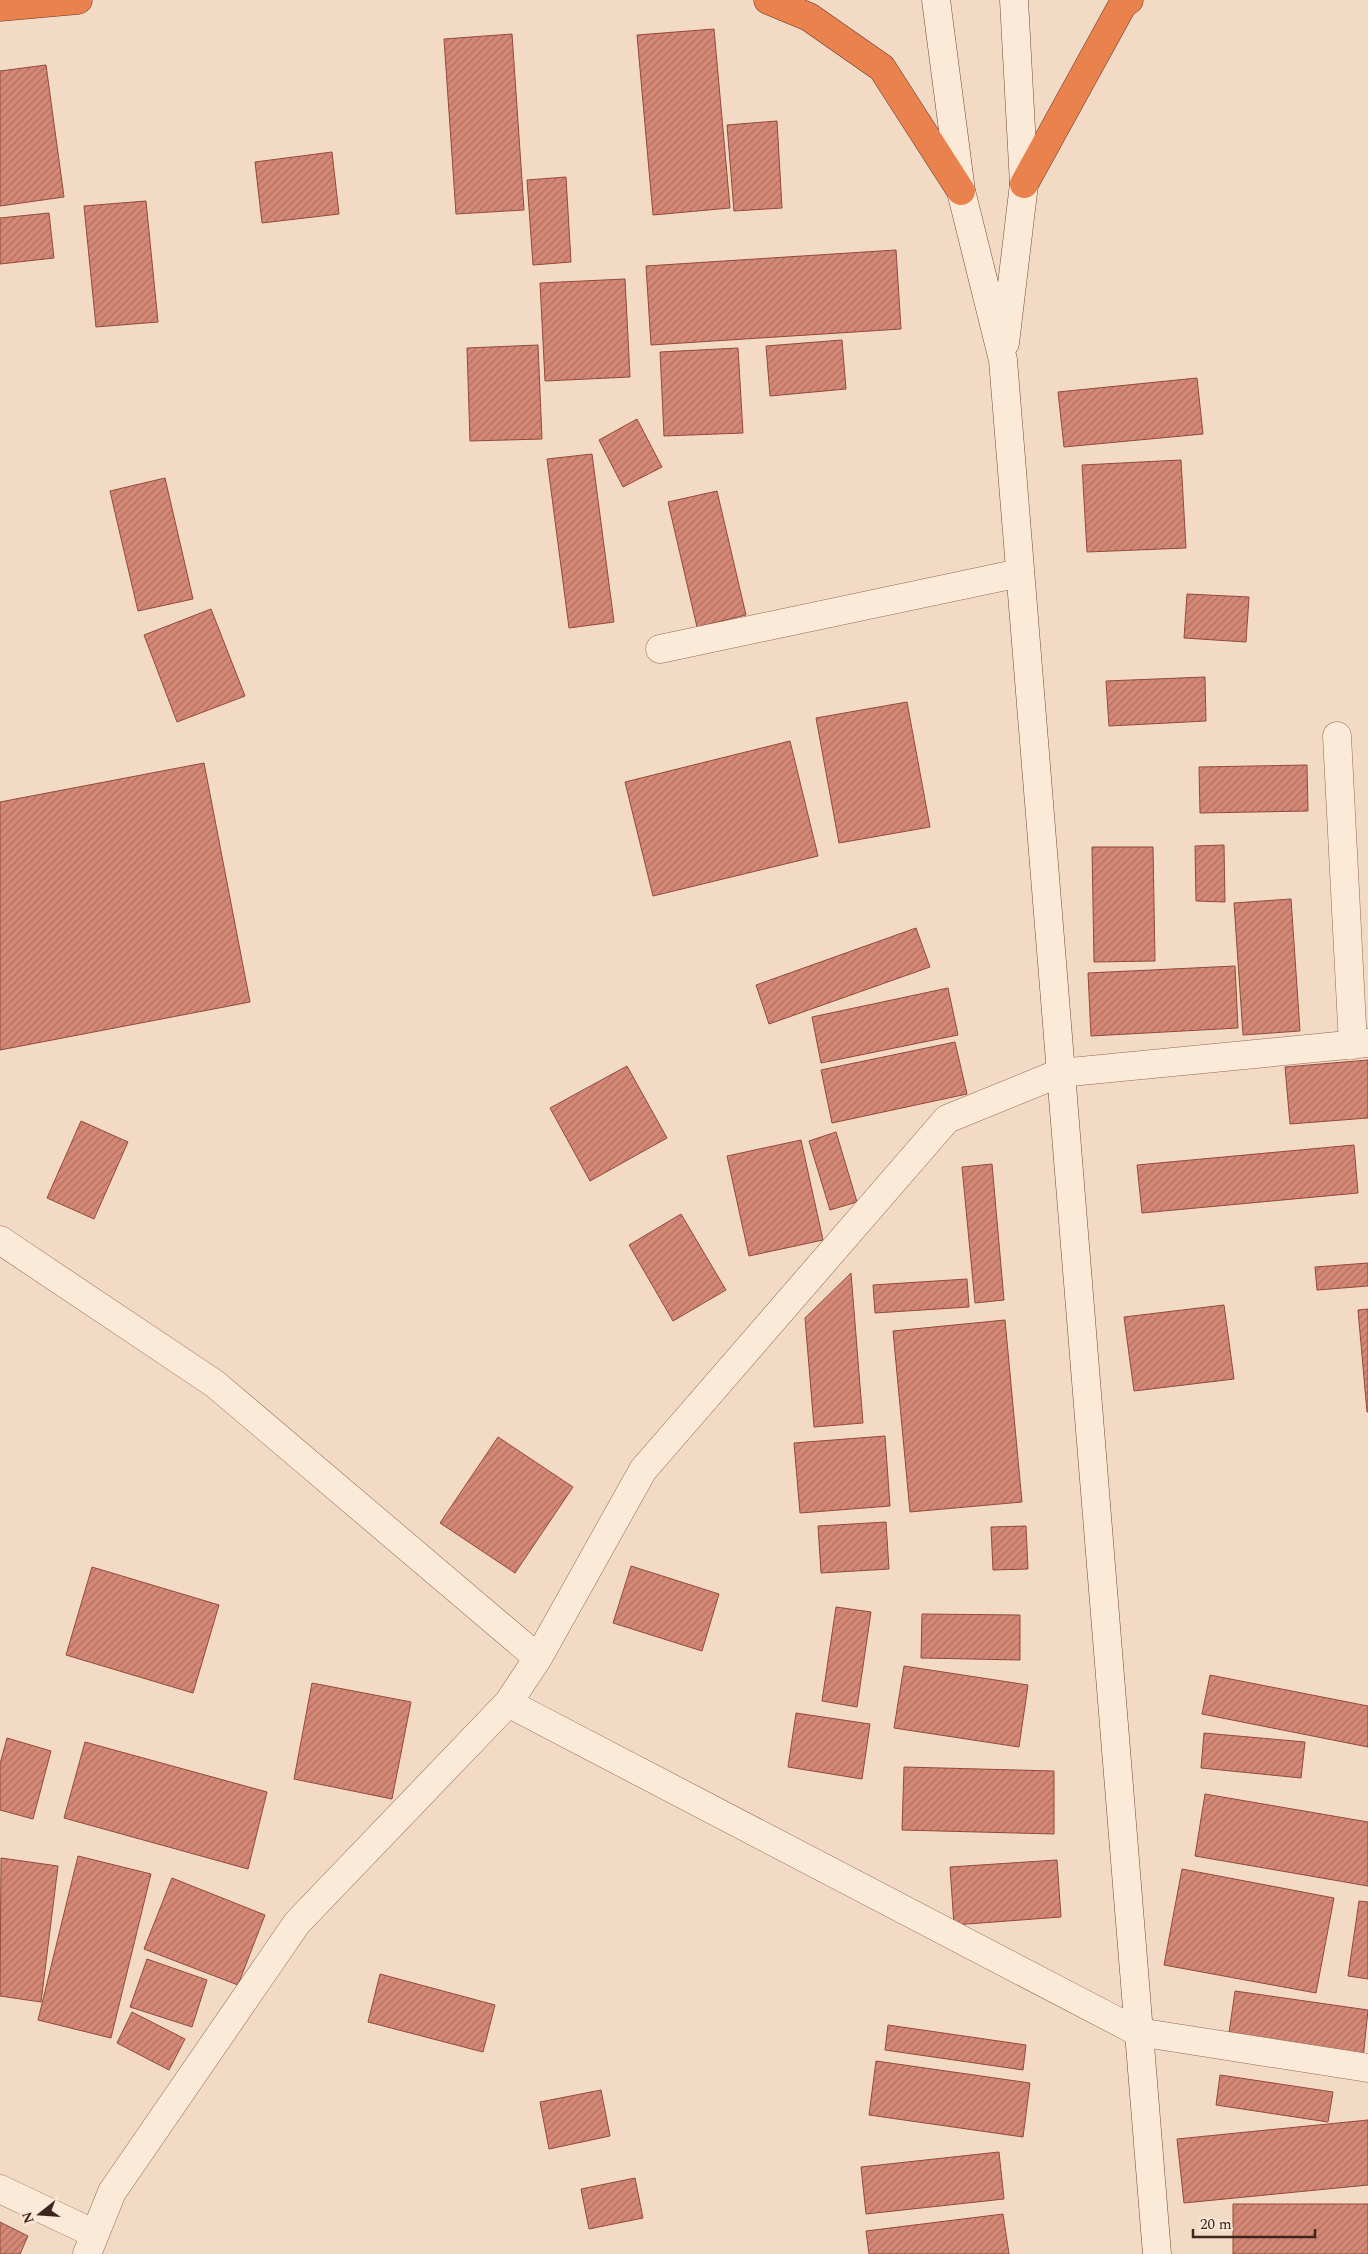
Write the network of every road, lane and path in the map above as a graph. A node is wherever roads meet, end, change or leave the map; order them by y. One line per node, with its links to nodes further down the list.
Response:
1 (78, 0): 6 (highway)
2 (768, 0): 8 (highway)
3 (936, 0): 8 (street)
4 (1014, 0): 7 (street)
5 (1129, 0): 7 (highway)
6 (0, 7)
7 (1024, 184): 9 (street)
8 (962, 191): 9 (street)
9 (1002, 360): 10 (street)
10 (1020, 573): 11 (street); 14 (street)
11 (660, 649)
12 (1337, 736): 13 (street)
13 (1360, 1044): 14 (street)
14 (1060, 1073): 16 (street); 18 (street)
15 (0, 1240): 16 (street)
16 (538, 1658): 17 (street)
17 (508, 1703): 18 (street); 21 (street)
18 (1138, 2032): 19 (street); 22 (street)
19 (1368, 2068)
20 (0, 2189): 21 (street)
21 (91, 2244)
22 (1156, 2254)

